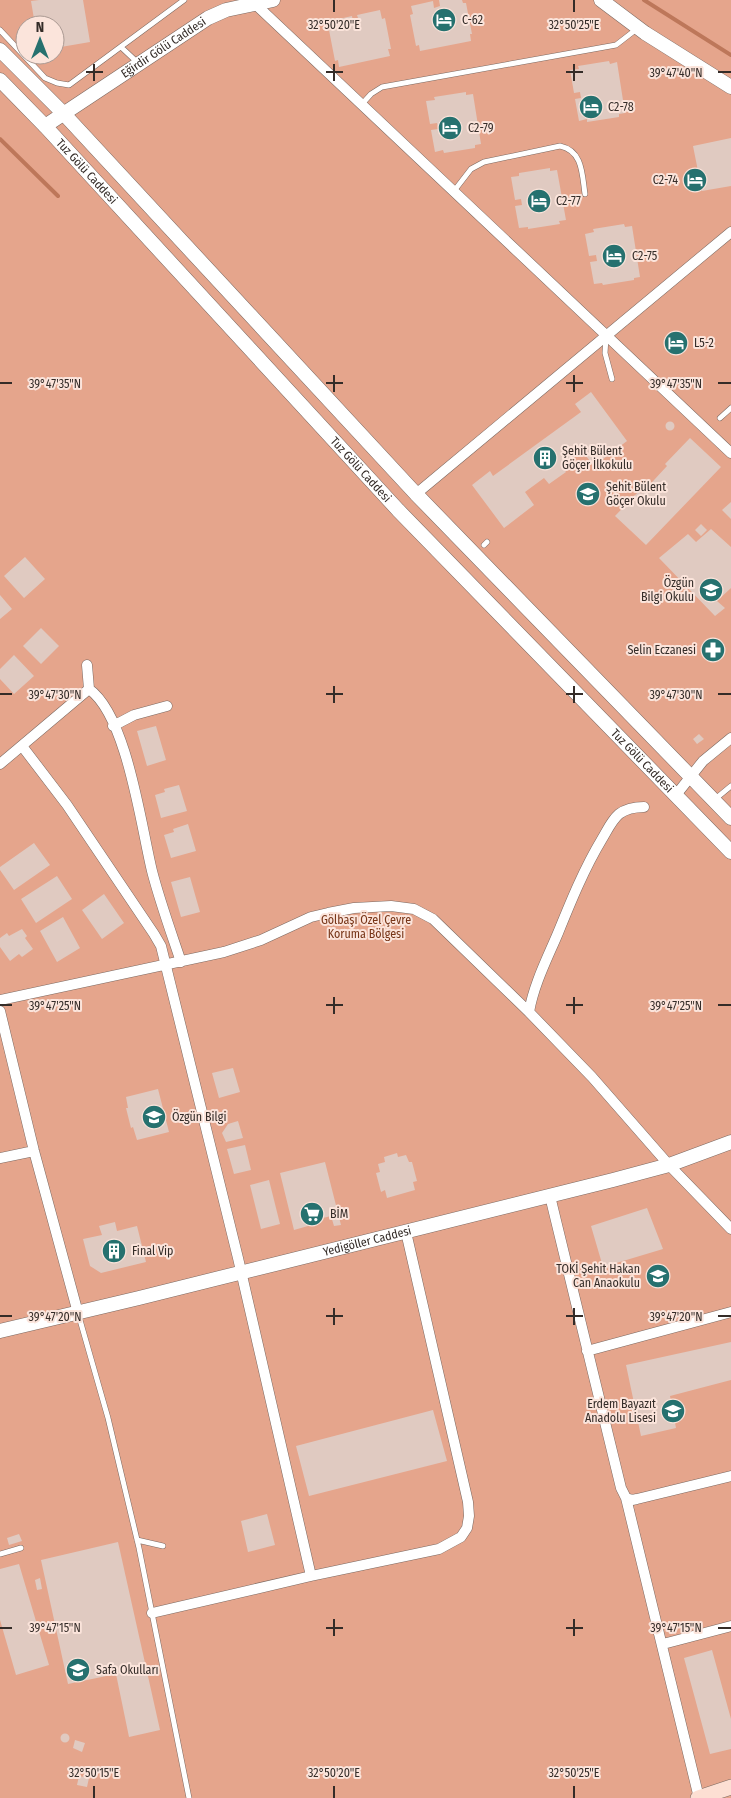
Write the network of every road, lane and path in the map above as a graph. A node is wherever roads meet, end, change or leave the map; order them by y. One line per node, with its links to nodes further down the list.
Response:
1 (184, 0): 7 (lane)
2 (273, 0): 4 (street, Eğirdir Gölü Caddesi)
3 (601, 0): 5 (street)
4 (253, 2): 9 (street, Eğirdir Gölü Caddesi); 12 (street)
5 (638, 28): 11 (street); 12 (lane)
6 (0, 30): 7 (lane)
7 (121, 47): 9 (lane)
8 (0, 50): 13 (street, Tuz Gölü Caddesi)
9 (140, 64): 13 (street, Eğirdir Gölü Caddesi)
10 (0, 80): 14 (street, Tuz Gölü Caddesi)
11 (731, 87)
12 (362, 104): 15 (street)
13 (64, 114): 14 (street, Eğirdir Gölü Caddesi); 23 (street, Tuz Gölü Caddesi)
14 (45, 126): 33 (street, Tuz Gölü Caddesi)
15 (454, 191): 16 (lane); 18 (street)
16 (585, 194)
17 (731, 232): 18 (street)
18 (606, 334): 19 (lane); 22 (street); 23 (street)
19 (612, 379)
20 (731, 408): 21 (lane)
21 (720, 418)
22 (731, 453)
23 (416, 494): 31 (street, Tuz Gölü Caddesi)
24 (86, 665): 25 (street)
25 (89, 689): 27 (street); 29 (street)
26 (167, 706): 27 (street)
27 (114, 726): 38 (street)
28 (731, 738): 31 (street)
29 (22, 746): 30 (street); 39 (street)
30 (0, 764)
31 (690, 776): 33 (street); 34 (street, Tuz Gölü Caddesi)
32 (731, 786): 34 (lane)
33 (676, 795): 37 (street, Tuz Gölü Caddesi)
34 (714, 801): 36 (street, Tuz Gölü Caddesi)
35 (644, 807): 42 (street)
36 (731, 818)
37 (731, 852)
38 (181, 962): 39 (street); 42 (street)
39 (166, 966): 40 (street); 50 (street)
40 (0, 1000)
41 (0, 1011): 44 (street)
42 (529, 1012): 46 (street)
43 (731, 1142): 46 (street, Yedigöller Caddesi)
44 (34, 1150): 45 (street); 52 (street)
45 (0, 1158)
46 (669, 1165): 47 (street, Yedigöller Caddesi); 48 (street)
47 (550, 1196): 49 (street, Yedigöller Caddesi); 54 (street)
48 (731, 1229)
49 (406, 1232): 50 (street, Yedigöller Caddesi); 61 (street)
50 (242, 1273): 52 (street, Yedigöller Caddesi); 61 (street)
51 (731, 1312): 54 (street)
52 (78, 1313): 53 (street, Yedigöller Caddesi); 57 (lane)
53 (0, 1331)
54 (587, 1351): 56 (street)
55 (731, 1476): 56 (street)
56 (626, 1498): 64 (street)
57 (137, 1540): 58 (lane); 62 (lane)
58 (163, 1546)
59 (21, 1548): 60 (lane)
60 (0, 1554)
61 (311, 1576): 62 (street)
62 (152, 1613): 66 (lane)
63 (731, 1626): 64 (street)
64 (663, 1644): 67 (street)
65 (731, 1786): 67 (main road)
66 (189, 1798)
67 (699, 1798)

